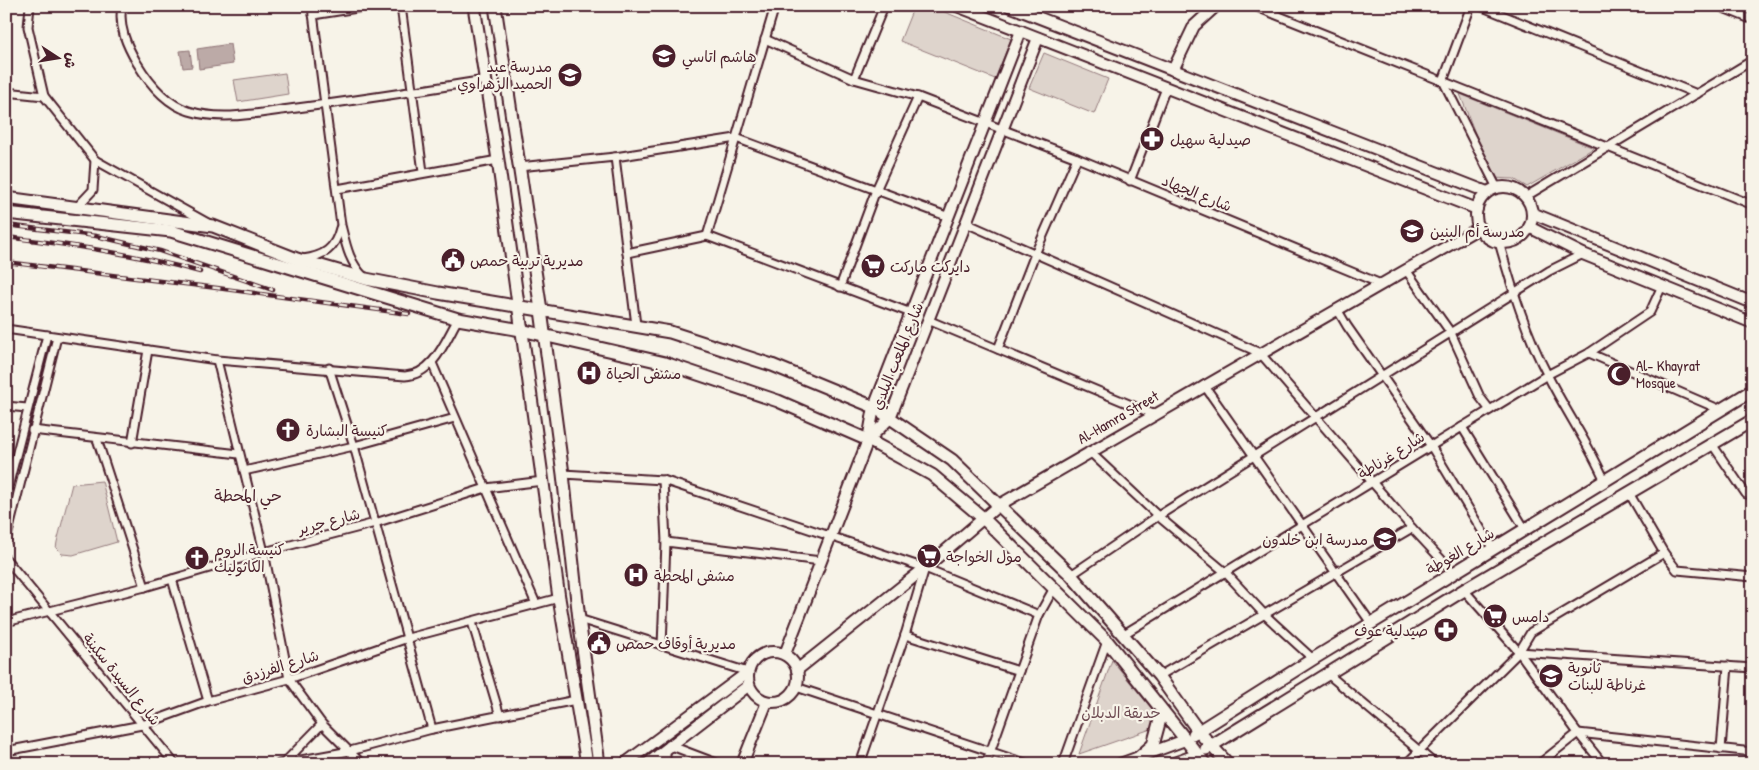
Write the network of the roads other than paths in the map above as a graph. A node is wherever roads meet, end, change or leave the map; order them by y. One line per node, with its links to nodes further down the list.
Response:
1 (30, 6): 31 (street)
2 (122, 6): 33 (street)
3 (312, 6): 17 (street)
4 (370, 6): 17 (street)
5 (401, 6): 29 (street)
6 (474, 6): 25 (main road)
7 (495, 6): 42 (main road)
8 (775, 6): 21 (street)
9 (884, 6): 24 (street)
10 (957, 6): 19 (main road)
11 (1010, 6): 23 (main road)
12 (1216, 6): 23 (main road)
13 (1254, 6): 26 (street)
14 (1471, 6): 26 (street)
15 (1480, 6): 30 (street)
16 (1718, 6): 18 (street)
17 (314, 15): 33 (street)
18 (1753, 20)
19 (1021, 31): 20 (main road); 34 (main road, شارع الملعب البلدي)
20 (1038, 38): 27 (main road); 35 (main road, شارع الملعب البلدي)
21 (766, 39): 24 (street, شارع الجهاد); 36 (street)
22 (1753, 60): 30 (street)
23 (1173, 70): 48 (main road)
24 (854, 79): 32 (street, شارع الجهاد)
25 (485, 80): 29 (street); 41 (main road)
26 (1443, 82): 37 (street); 45 (street)
27 (1166, 88): 44 (street); 53 (main road)
28 (6, 92): 31 (street)
29 (413, 92): 33 (street); 43 (street)
30 (1697, 94): 37 (street)
31 (44, 96): 40 (street)
32 (918, 97): 34 (street, شارع الجهاد); 47 (street)
33 (325, 104): 46 (street)
34 (986, 122): 35 (street, شارع الجهاد); 56 (main road, شارع الملعب البلدي)
35 (1003, 128): 39 (street, شارع الجهاد); 57 (main road, شارع الملعب البلدي)
36 (736, 138): 38 (street); 47 (street); 62 (street)
37 (1608, 147): 49 (street); 51 (street)
38 (615, 157): 42 (street); 64 (street)
39 (1077, 158): 44 (street, شارع الجهاد); 65 (street)
40 (95, 160): 52 (street); 59 (street)
41 (498, 160): 43 (street); 75 (main road)
42 (519, 167): 77 (main road)
43 (423, 172): 46 (street)
44 (1130, 181): 70 (street, شارع الجهاد)
45 (1497, 188): 48 (main road); 49 (main road)
46 (337, 189): 58 (street)
47 (876, 190): 56 (street); 71 (street)
48 (1487, 192): 53 (main road)
49 (1525, 197): 55 (main road)
50 (6, 198): 52 (main road)
51 (1753, 205)
52 (77, 207): 59 (main road)
53 (1477, 209): 61 (main road)
54 (6, 212): 79 (main road)
55 (1532, 213): 60 (main road); 74 (main road)
56 (948, 217): 78 (main road, شارع الملعب البلدي)
57 (966, 223): 65 (street); 80 (main road, شارع الملعب البلدي)
58 (341, 225): 67 (street); 69 (street)
59 (213, 226): 67 (main road)
60 (1529, 227): 63 (main road); 66 (main road)
61 (1479, 228): 63 (main road); 68 (main road, Al-Hamra Street)
62 (707, 236): 64 (street); 71 (street)
63 (1499, 242): 73 (street)
64 (627, 253): 82 (street)
65 (1035, 254): 89 (street); 91 (street)
66 (1583, 254): 72 (main road); 73 (street)
67 (297, 260): 69 (main road)
68 (1406, 270): 70 (main road, Al-Hamra Street); 85 (street)
69 (366, 279): 75 (main road)
70 (1381, 284): 76 (main road, Al-Hamra Street)
71 (840, 287): 78 (street)
72 (1661, 288): 81 (main road); 92 (street, شارع غرناطة)
73 (1514, 293): 85 (street); 97 (street)
74 (1753, 303)
75 (519, 307): 77 (main road); 84 (main road)
76 (1338, 309): 91 (main road, Al-Hamra Street); 96 (street)
77 (541, 310): 82 (main road); 87 (main road)
78 (911, 313): 101 (main road, شارع الملعب البلدي)
79 (458, 319): 84 (main road); 94 (street)
80 (928, 320): 89 (street); 107 (main road, شارع الملعب البلدي)
81 (1753, 323)
82 (636, 325): 101 (main road)
83 (6, 328): 86 (street)
84 (521, 330): 87 (main road); 125 (main road)
85 (1451, 333): 96 (street); 103 (street)
86 (47, 335): 88 (street); 102 (street)
87 (544, 336): 113 (main road); 122 (main road)
88 (56, 337): 90 (street); 111 (street)
89 (998, 349): 105 (street)
90 (148, 350): 93 (street); 114 (street)
91 (1260, 353): 98 (main road, Al-Hamra Street); 108 (street)
92 (1589, 353): 97 (street, شارع غرناطة); 104 (street)
93 (217, 360): 95 (street); 119 (street)
94 (432, 363): 95 (street); 106 (street)
95 (329, 368): 116 (street)
96 (1382, 375): 108 (street); 117 (street)
97 (1547, 375): 103 (street, شارع غرناطة); 126 (street)
98 (1204, 385): 105 (main road, Al-Hamra Street); 120 (street)
99 (1753, 390): 104 (main road, شارع الغوطة)
100 (6, 406): 102 (street)
101 (874, 407): 107 (main road); 113 (main road, شارع الملعب البلدي)
102 (27, 408): 123 (street)
103 (1490, 410): 110 (street, شارع غرناطة)
104 (1721, 410): 126 (main road, شارع الغوطة)
105 (1153, 414): 118 (main road, Al-Hamra Street)
106 (455, 418): 116 (street); 128 (street)
107 (890, 418): 113 (main road, شارع الملعب البلدي); 132 (main road)
108 (1316, 418): 120 (street); 127 (street)
109 (1753, 420): 115 (main road)
110 (1462, 427): 117 (street, شارع غرناطة); 138 (street)
111 (32, 430): 112 (street); 140 (street)
112 (97, 439): 114 (street); 154 (street)
113 (868, 440): 134 (main road); 139 (main road)
114 (132, 443): 119 (street)
115 (1712, 444): 129 (main road); 130 (street)
116 (354, 446): 121 (street); 135 (street)
117 (1431, 446): 127 (street, شارع غرناطة); 142 (street)
118 (1089, 451): 132 (main road, Al-Hamra Street); 133 (street)
119 (239, 454): 121 (street)
120 (1254, 456): 133 (street); 136 (street)
121 (244, 472): 143 (street)
122 (563, 474): 124 (street); 162 (main road)
123 (8, 476): 131 (street)
124 (663, 480): 139 (street); 141 (street)
125 (543, 481): 128 (street, شارع جرير); 157 (main road)
126 (1605, 481): 138 (main road, شارع الغوطة)
127 (1372, 482): 136 (street, شارع غرناطة); 137 (street)
128 (486, 488): 135 (street, شارع جرير); 158 (street)
129 (1629, 493): 144 (street); 156 (main road)
130 (1753, 494)
131 (6, 495)
132 (999, 505): 134 (main road, Al-Hamra Street); 151 (main road)
133 (1158, 516): 148 (street); 151 (street)
134 (983, 518): 147 (main road, Al-Hamra Street); 155 (main road)
135 (375, 523): 143 (street, شارع جرير); 168 (street)
136 (1302, 525): 148 (street, شارع غرناطة); 149 (street)
137 (1412, 528): 149 (street); 150 (street)
138 (1525, 530): 142 (main road, شارع الغوطة)
139 (830, 537): 146 (main road); 147 (street)
140 (6, 541)
141 (666, 542): 146 (street); 170 (street)
142 (1493, 549): 150 (main road, شارع الغوطة)
143 (264, 552): 153 (street, شارع جرير); 181 (street)
144 (1664, 553): 152 (street); 171 (street)
145 (6, 559): 159 (street, شارع السيدة سكينة)
146 (821, 562): 172 (main road)
147 (925, 568): 161 (street); 166 (street); 176 (main road, Al-Hamra Street)
148 (1225, 572): 160 (street); 167 (street, شارع غرناطة)
149 (1335, 572): 160 (street); 165 (street)
150 (1454, 573): 165 (main road, شارع الغوطة)
151 (1071, 575): 167 (main road)
152 (1753, 577)
153 (172, 579): 154 (street, شارع جرير); 185 (street)
154 (145, 587): 159 (street, شارع جرير)
155 (1054, 588): 161 (street); 169 (main road)
156 (1464, 590): 171 (street); 179 (main road)
157 (559, 598): 158 (street, شارع الفرزدق); 184 (main road)
158 (536, 604): 164 (street, شارع الفرزدق)
159 (49, 612): 163 (street, شارع جرير); 191 (street, شارع السيدة سكينة)
160 (1263, 613): 173 (street); 180 (street)
161 (1039, 615): 177 (street)
162 (579, 620): 170 (street); 210 (main road)
163 (6, 622)
164 (472, 622): 168 (street, شارع الفرزدق); 189 (street)
165 (1371, 623): 173 (main road, شارع الغوطة)
166 (905, 634): 177 (street); 188 (street)
167 (1124, 634): 180 (main road)
168 (407, 639): 181 (street, شارع الفرزدق); 192 (street)
169 (1107, 641): 187 (main road); 219 (street)
170 (662, 646): 178 (street)
171 (1519, 652): 174 (street); 194 (street); 202 (street)
172 (785, 654): 176 (main road); 178 (main road)
173 (1312, 659): 193 (main road, شارع الغوطة)
174 (1728, 666): 175 (street); 198 (street)
175 (1753, 668)
176 (797, 670): 183 (main road)
177 (1019, 671): 201 (street)
178 (748, 672): 182 (main road); 211 (main road)
179 (1329, 675): 197 (main road); 202 (street)
180 (1159, 676): 193 (main road)
181 (289, 679): 185 (street, شارع الفرزدق); 190 (street)
182 (749, 686): 186 (main road); 196 (main road)
183 (796, 687): 186 (main road); 188 (street)
184 (576, 700): 189 (street); 209 (main road)
185 (208, 701): 191 (street, شارع الفرزدق)
186 (767, 702): 215 (main road)
187 (1162, 712): 195 (main road); 205 (main road)
188 (878, 714): 201 (street); 216 (street)
189 (500, 716): 192 (street)
190 (322, 724): 200 (street); 206 (street)
191 (142, 725): 199 (street, شارع الفرزدق); 207 (street, شارع السيدة سكينة)
192 (432, 729): 200 (street)
193 (1199, 732): 195 (main road, شارع الغوطة); 197 (main road)
194 (1578, 733): 198 (street); 226 (street); 227 (street)
195 (1184, 740): 204 (main road); 205 (main road)
196 (668, 746): 212 (main road); 213 (street); 214 (street)
197 (1212, 746): 204 (main road); 223 (main road)
198 (1721, 749): 203 (street)
199 (6, 751)
200 (350, 751): 206 (street); 208 (street)
201 (990, 751): 217 (street); 218 (street)
202 (1417, 751): 224 (street); 225 (street)
203 (1753, 752)
204 (1196, 754): 221 (main road); 222 (main road)
205 (1137, 758): 220 (main road)
206 (282, 763)
207 (175, 764)
208 (362, 764)
209 (586, 764)
210 (599, 764)
211 (624, 764)
212 (647, 764)
213 (666, 764)
214 (719, 764)
215 (742, 764)
216 (860, 764)
217 (986, 764)
218 (1028, 764)
219 (1063, 764)
220 (1120, 764)
221 (1171, 764)
222 (1205, 764)
223 (1228, 764)
224 (1406, 764)
225 (1436, 764)
226 (1539, 764)
227 (1603, 764)

